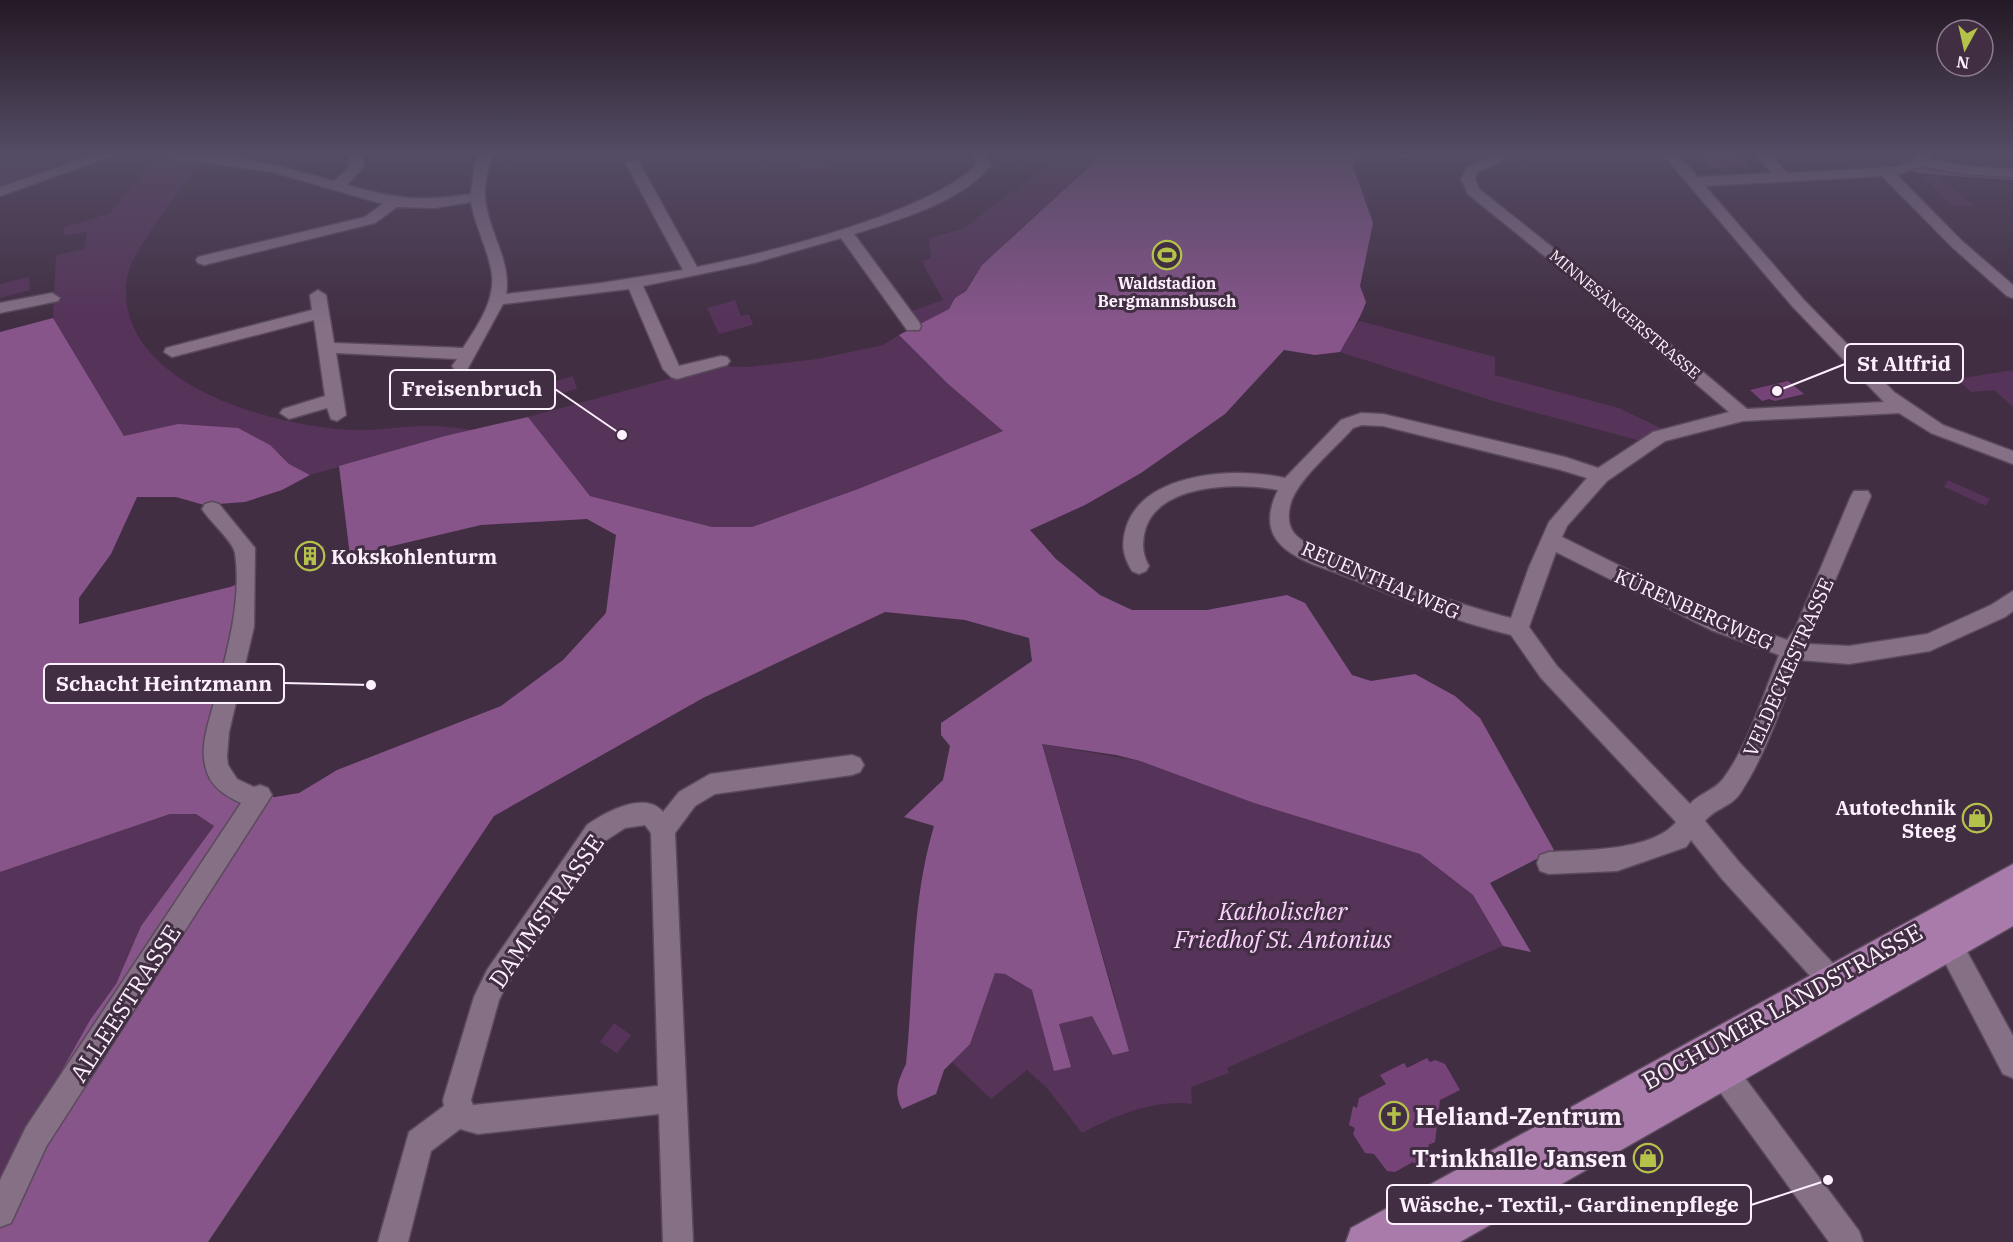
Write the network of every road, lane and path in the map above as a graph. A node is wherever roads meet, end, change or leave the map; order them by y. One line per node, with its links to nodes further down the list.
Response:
1 (384, 210): 9 (street)
2 (480, 210): 15 (street)
3 (658, 210): 10 (street)
4 (906, 210): 8 (street)
5 (1497, 210): 24 (street, MINNESÄNGERSTRASSE)
6 (1717, 210): 22 (street)
7 (1923, 210): 12 (street)
8 (845, 233): 10 (street); 18 (street)
9 (204, 260)
10 (692, 272): 11 (street)
11 (634, 283): 15 (street); 21 (street)
12 (2013, 293)
13 (318, 295): 17 (street)
14 (52, 298): 16 (street)
15 (499, 300): 19 (street)
16 (0, 308)
17 (320, 313): 19 (street); 20 (street)
18 (914, 326)
19 (327, 349): 23 (street)
20 (172, 352)
21 (721, 361)
22 (1901, 407): 24 (street); 25 (street)
23 (289, 413)
24 (1743, 415): 26 (street)
25 (2013, 458)
26 (1600, 476): 27 (street, REUENTHALWEG); 30 (street)
27 (1289, 486): 31 (street); 33 (street, REUENTHALWEG)
28 (1861, 496): 34 (street, VELDECKESTRASSE)
29 (212, 509): 47 (street, ALLEESTRASSE)
30 (1550, 540): 33 (street); 34 (street, KÜRENBERGWEG)
31 (1139, 566)
32 (2013, 599): 34 (street, KÜRENBERGWEG)
33 (1518, 628): 36 (street)
34 (1791, 651): 36 (street, VELDECKESTRASSE)
35 (852, 765): 37 (street)
36 (1690, 821): 38 (street, VELDECKESTRASSE); 42 (street)
37 (663, 830): 45 (street); 46 (street, DAMMSTRASSE)
38 (1549, 863)
39 (2013, 879): 42 (main road, BOCHUMER LANDSTRASSE)
40 (2013, 908): 41 (main road, BOCHUMER LANDSTRASSE)
41 (1949, 944): 43 (main road, BOCHUMER LANDSTRASSE); 44 (street)
42 (1831, 980): 43 (main road, BOCHUMER LANDSTRASSE)
43 (1714, 1060): 50 (main road, BOCHUMER LANDSTRASSE); 51 (main road, BOCHUMER LANDSTRASSE); 52 (street)
44 (2013, 1064)
45 (672, 1099): 46 (street); 49 (street)
46 (459, 1112): 48 (street)
47 (0, 1212)
48 (393, 1242)
49 (678, 1242)
50 (1365, 1242)
51 (1422, 1242)
52 (1848, 1242)

